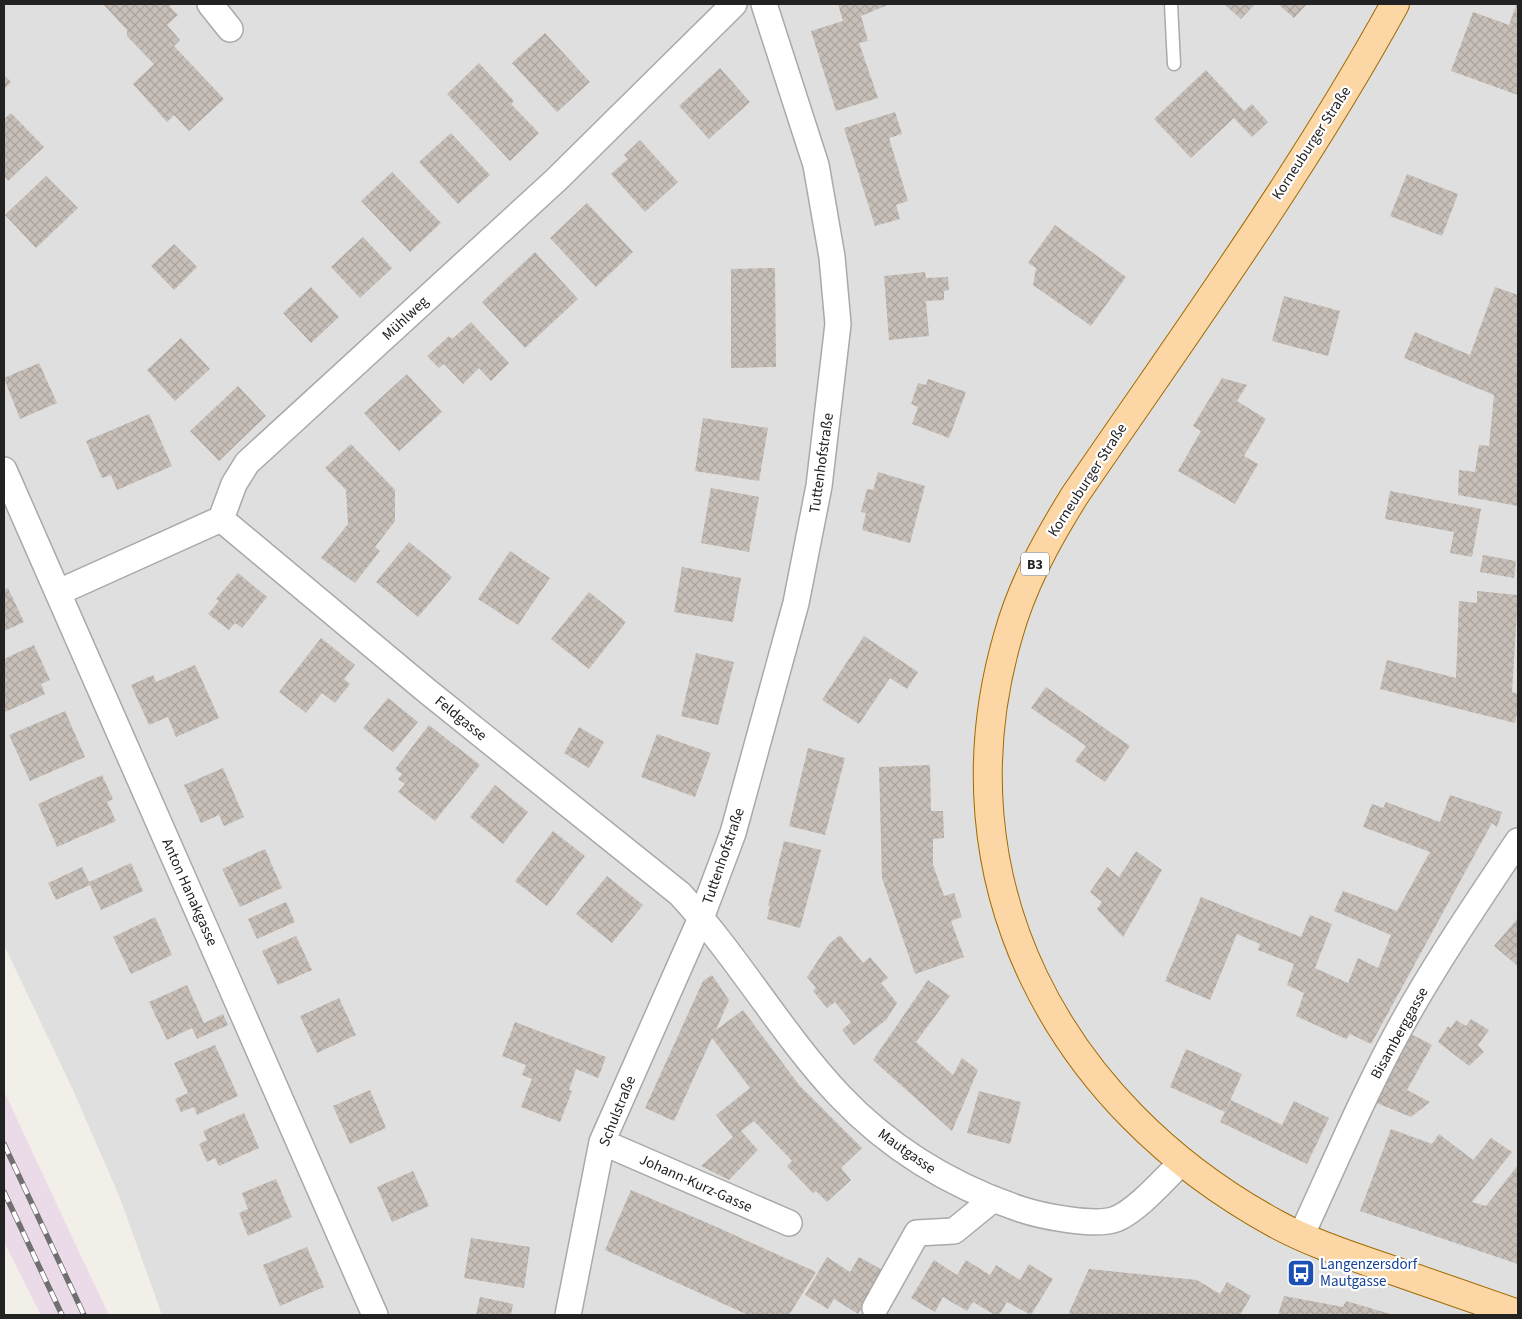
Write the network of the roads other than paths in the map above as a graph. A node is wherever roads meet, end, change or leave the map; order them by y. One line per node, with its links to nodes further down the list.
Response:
1 (210, 4): 6 (street)
2 (734, 4): 9 (street, Mühlweg)
3 (764, 4): 12 (street, Tuttenhofstraße)
4 (1171, 4): 7 (lane)
5 (1395, 4): 14 (main road, Korneuburger Straße / B3)
6 (230, 29)
7 (1174, 64)
8 (4, 470): 10 (street, Anton Hanakgasse)
9 (221, 519): 10 (street); 12 (street, Feldgasse)
10 (59, 592): 20 (street, Anton Hanakgasse)
11 (1518, 841): 17 (street, Bisamberggasse)
12 (701, 918): 13 (street, Schulstraße); 15 (street, Mautgasse)
13 (602, 1142): 16 (street, Johann-Kurz-Gasse); 21 (street, Schulstraße)
14 (1182, 1162): 15 (street, Mautgasse); 17 (main road, Korneuburger Straße / B3)
15 (992, 1200): 18 (street)
16 (789, 1223)
17 (1301, 1236): 19 (main road, Korneuburger Straße / B3)
18 (874, 1308)
19 (1518, 1314)
20 (375, 1315)
21 (568, 1315)

